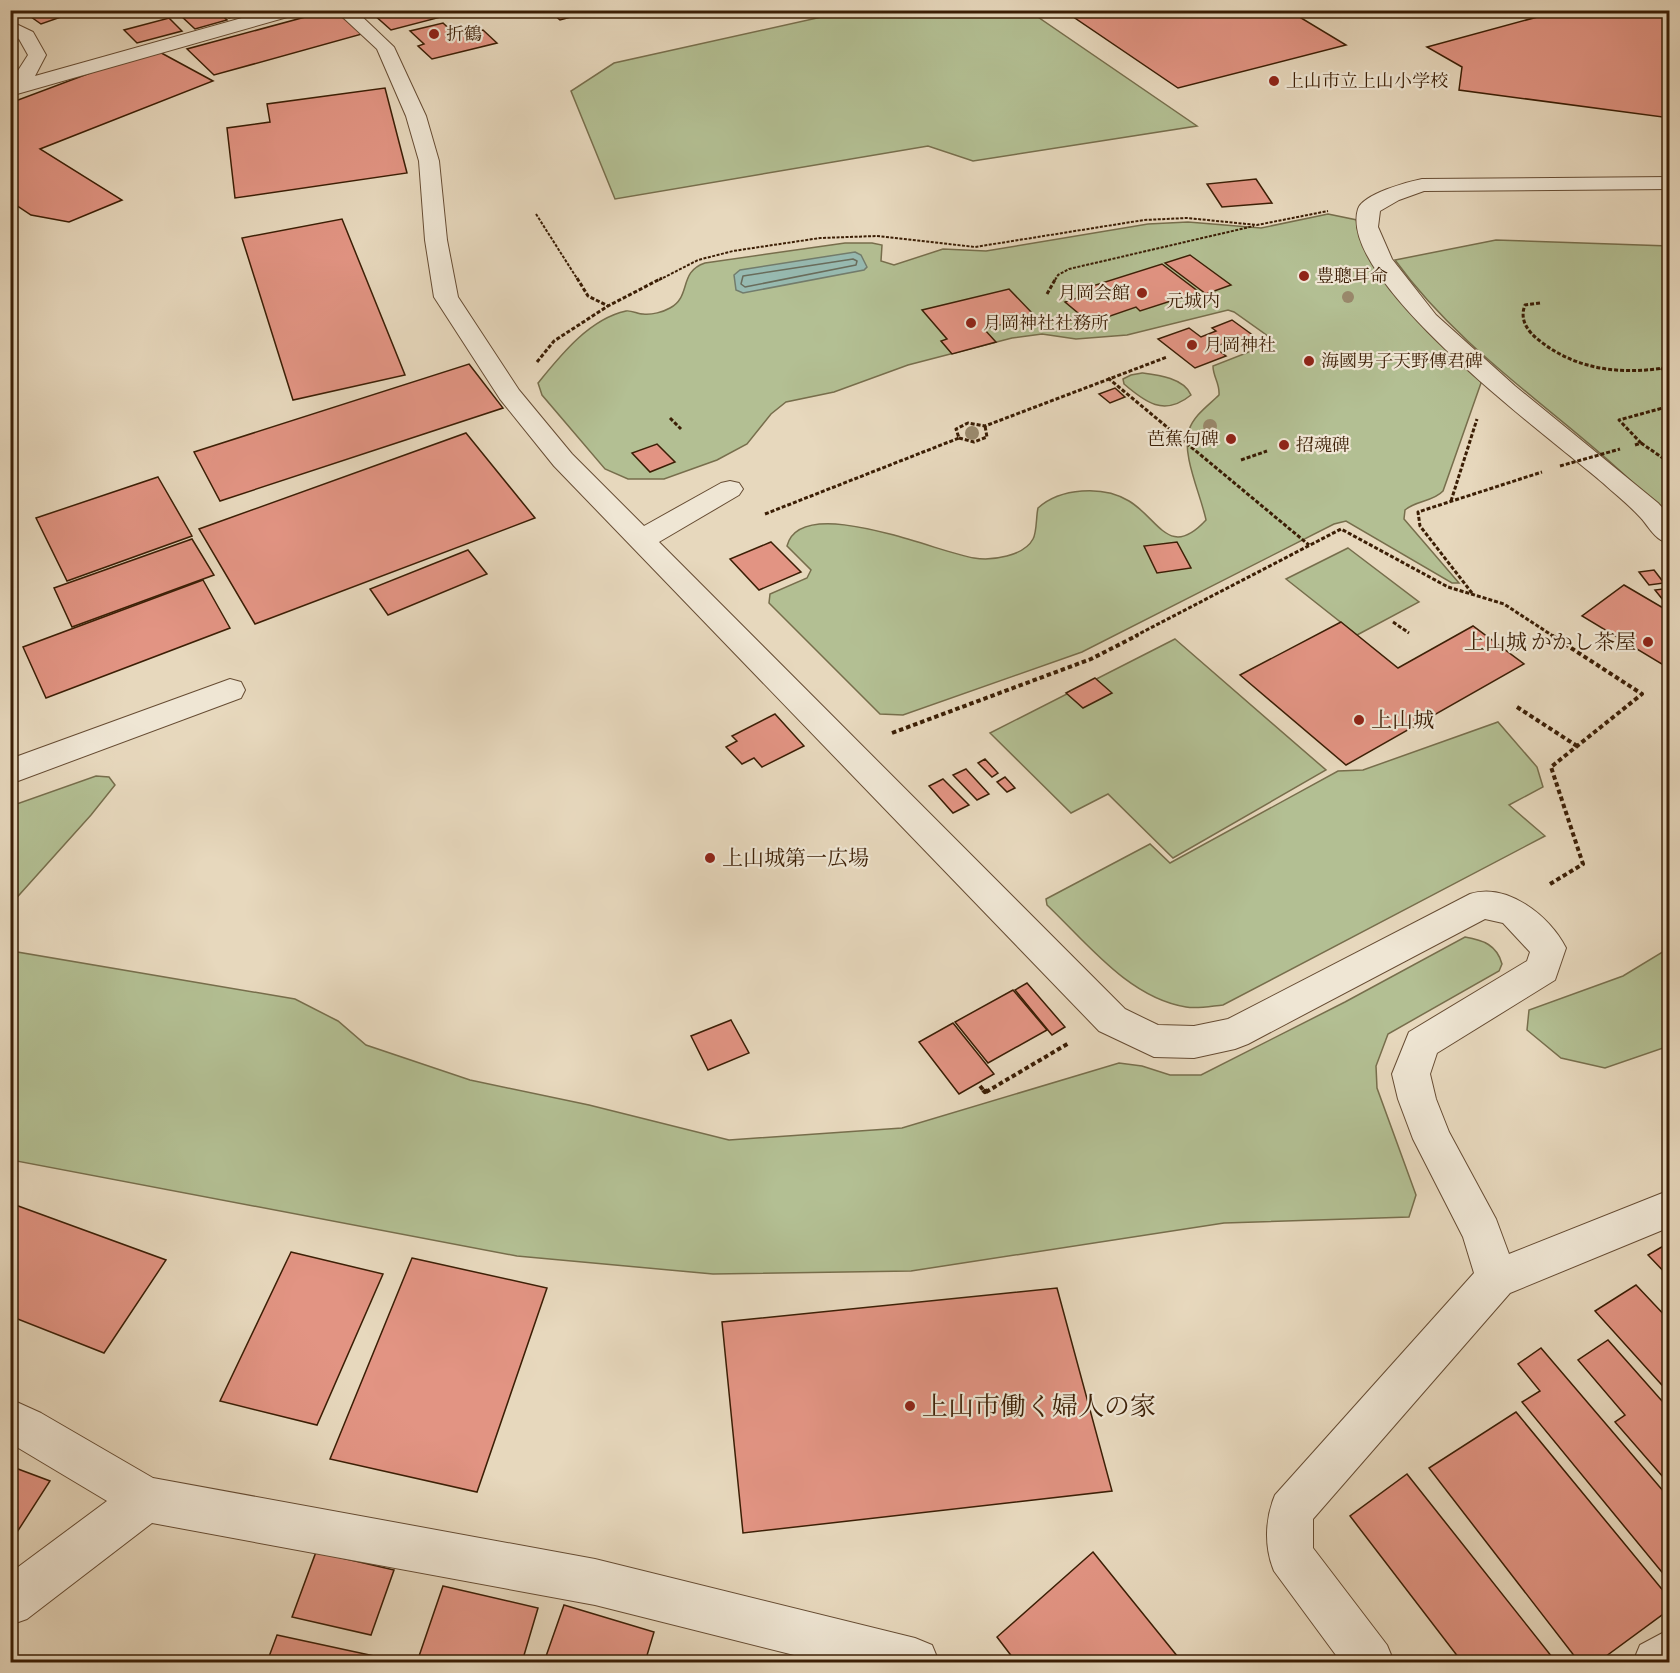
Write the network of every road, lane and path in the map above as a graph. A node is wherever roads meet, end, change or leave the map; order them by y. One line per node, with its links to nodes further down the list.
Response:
1 (292, 10): 4 (lane)
2 (344, 10): 18 (lane)
3 (10, 26): 4 (lane)
4 (15, 88)
5 (1670, 183): 6 (lane)
6 (1369, 208): 8 (path); 16 (lane)
7 (536, 214): 11 (path)
8 (1257, 225): 9 (path); 11 (path)
9 (1047, 294)
10 (1540, 303): 14 (path)
11 (608, 306): 18 (path)
12 (1167, 357): 17 (path)
13 (1670, 366): 14 (path)
14 (1661, 368): 15 (path)
15 (1670, 375)
16 (1490, 377): 29 (path); 31 (lane)
17 (1108, 378): 21 (path); 33 (path)
18 (509, 394): 32 (lane)
19 (1670, 406): 24 (path)
20 (670, 418): 22 (path)
21 (985, 426): 23 (path); 23 (path)
22 (681, 429)
23 (958, 438): 30 (path)
24 (1641, 443): 27 (path); 29 (path, bridge)
25 (1267, 451): 26 (path)
26 (1241, 460)
27 (1670, 463)
28 (730, 489): 32 (lane)
29 (1451, 502): 34 (path)
30 (759, 516)
31 (1670, 534)
32 (641, 540): 40 (lane)
33 (1309, 545): 34 (path); 40 (path)
34 (1472, 594): 39 (path)
35 (1393, 622): 36 (path)
36 (1408, 633)
37 (231, 690): 41 (lane)
38 (1517, 707): 39 (path)
39 (1577, 746): 42 (path)
40 (845, 747): 46 (lane)
41 (10, 772)
42 (1548, 885)
43 (1075, 1040): 44 (path)
44 (980, 1086)
45 (1670, 1208): 46 (lane)
46 (1496, 1279): 52 (lane)
47 (10, 1421): 48 (lane)
48 (146, 1499): 49 (lane); 51 (lane)
49 (10, 1602)
50 (1670, 1653): 53 (lane)
51 (915, 1662)
52 (1370, 1662)
53 (1657, 1662)

